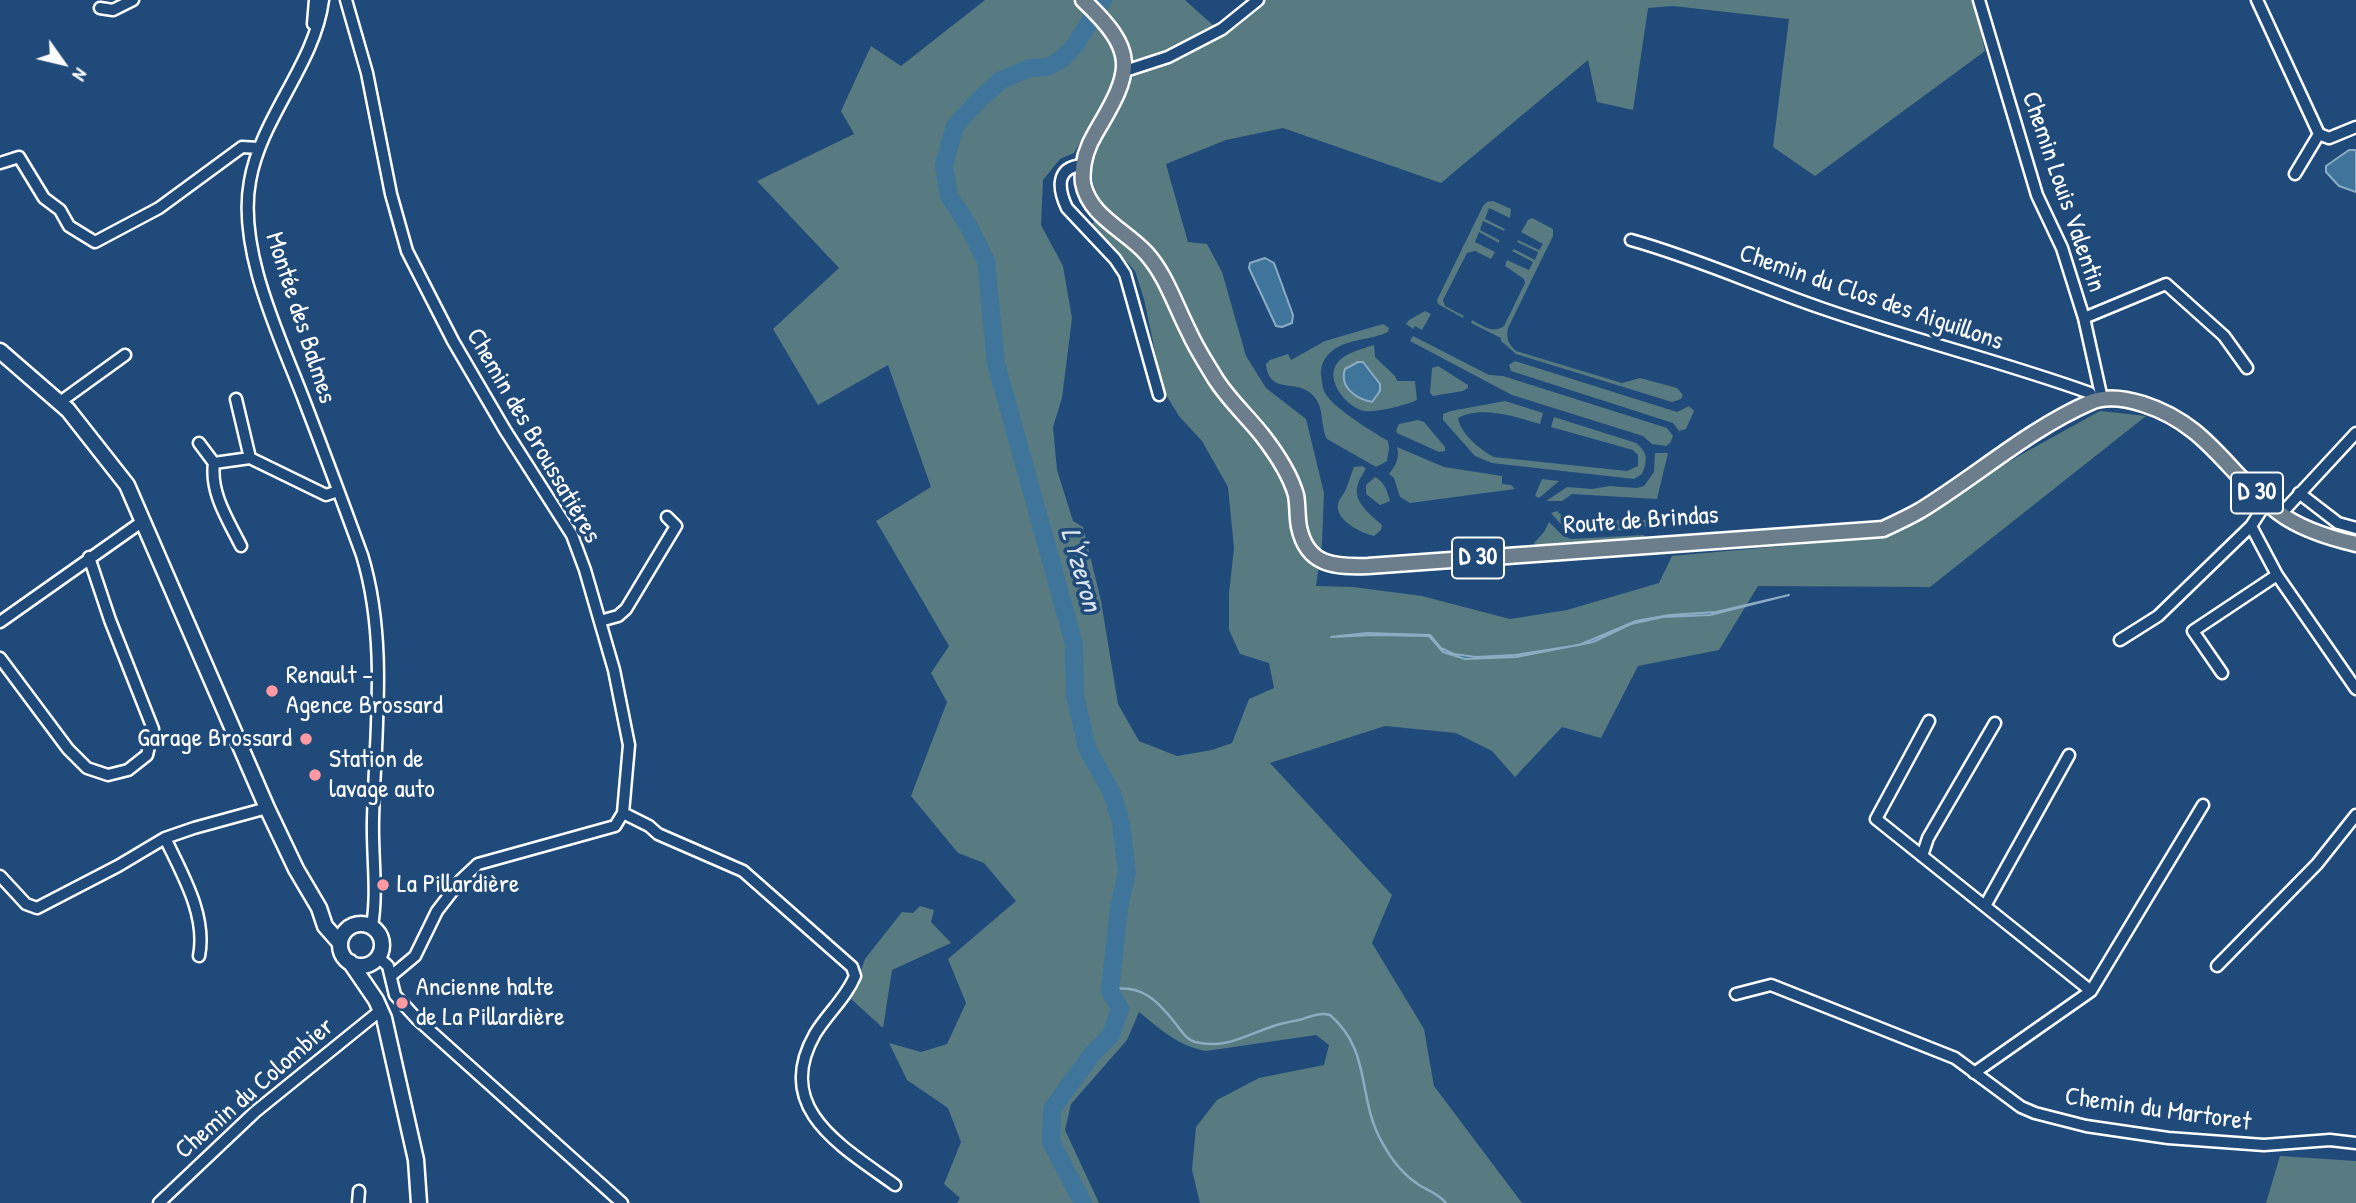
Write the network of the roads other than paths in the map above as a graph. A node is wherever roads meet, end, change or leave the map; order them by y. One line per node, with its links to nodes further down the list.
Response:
1 (132, 0): 9 (street)
2 (315, 0): 10 (street, Montée des Balmes)
3 (323, 0): 10 (street, Montée des Balmes)
4 (346, 0): 43 (street, Chemin des Broussatiéres)
5 (1083, 0): 11 (main road)
6 (1258, 0): 11 (street)
7 (1979, 0): 19 (street, Chemin Louis Valentin)
8 (2257, 0): 13 (street)
9 (100, 8)
10 (310, 41): 14 (street, Montée des Balmes)
11 (1125, 71): 16 (main road)
12 (2356, 127): 13 (street)
13 (2319, 134): 17 (street)
14 (258, 148): 15 (street); 31 (street, Montée des Balmes)
15 (0, 163)
16 (1083, 165): 23 (street); 25 (main road, Route de Brindas / D 30)
17 (2295, 174)
18 (1631, 240): 25 (street, Chemin du Clos des Aiguillons)
19 (2084, 318): 22 (street); 25 (street, Chemin Louis Valentin)
20 (0, 351): 26 (main road)
21 (125, 355): 26 (street)
22 (2247, 368)
23 (1159, 395)
24 (236, 399): 29 (street)
25 (2098, 400): 33 (main road, D 30)
26 (60, 402): 36 (main road)
27 (2356, 433): 32 (street)
28 (199, 443): 30 (street)
29 (250, 458): 30 (street); 31 (street)
30 (214, 463): 40 (street)
31 (338, 491): 61 (street, Montée des Balmes)
32 (2299, 493): 34 (street); 38 (street)
33 (2266, 503): 34 (main road, D 30); 37 (street)
34 (2280, 515): 39 (main road, D 30)
35 (667, 517): 43 (street)
36 (143, 521): 41 (street); 53 (main road)
37 (2251, 526): 42 (street); 45 (street)
38 (2356, 528)
39 (2356, 544)
40 (241, 546)
41 (89, 558): 44 (street); 46 (street)
42 (2277, 575): 47 (street); 48 (street)
43 (600, 621): 54 (street, Chemin des Broussatiéres)
44 (0, 622)
45 (2120, 640)
46 (0, 658)
47 (2222, 673)
48 (2356, 689)
49 (1929, 721): 57 (street)
50 (1995, 723): 57 (street)
51 (2069, 755): 59 (street)
52 (2203, 805): 69 (street)
53 (267, 808): 56 (street); 60 (main road)
54 (623, 813): 68 (street); 74 (street)
55 (2356, 815): 67 (street)
56 (165, 838): 58 (street); 64 (street)
57 (1922, 856): 59 (street)
58 (0, 876)
59 (1985, 906): 69 (street)
60 (319, 908): 62 (main road); 63 (main road)
61 (372, 926): 62 (main road); 65 (main road)
62 (350, 927): 63 (main road)
63 (340, 943): 66 (main road)
64 (199, 956)
65 (376, 959): 66 (main road); 68 (street); 71 (main road)
66 (350, 962): 71 (main road)
67 (2217, 966)
68 (391, 976): 79 (street)
69 (2091, 990): 72 (street)
70 (1736, 994): 72 (street, Chemin du Martoret)
71 (379, 1005): 76 (street, Chemin du Colombier); 78 (main road)
72 (1974, 1073): 73 (street, Chemin du Martoret)
73 (2356, 1143)
74 (895, 1185)
75 (359, 1191): 77 (street)
76 (159, 1203)
77 (358, 1203)
78 (419, 1203)
79 (622, 1203)

